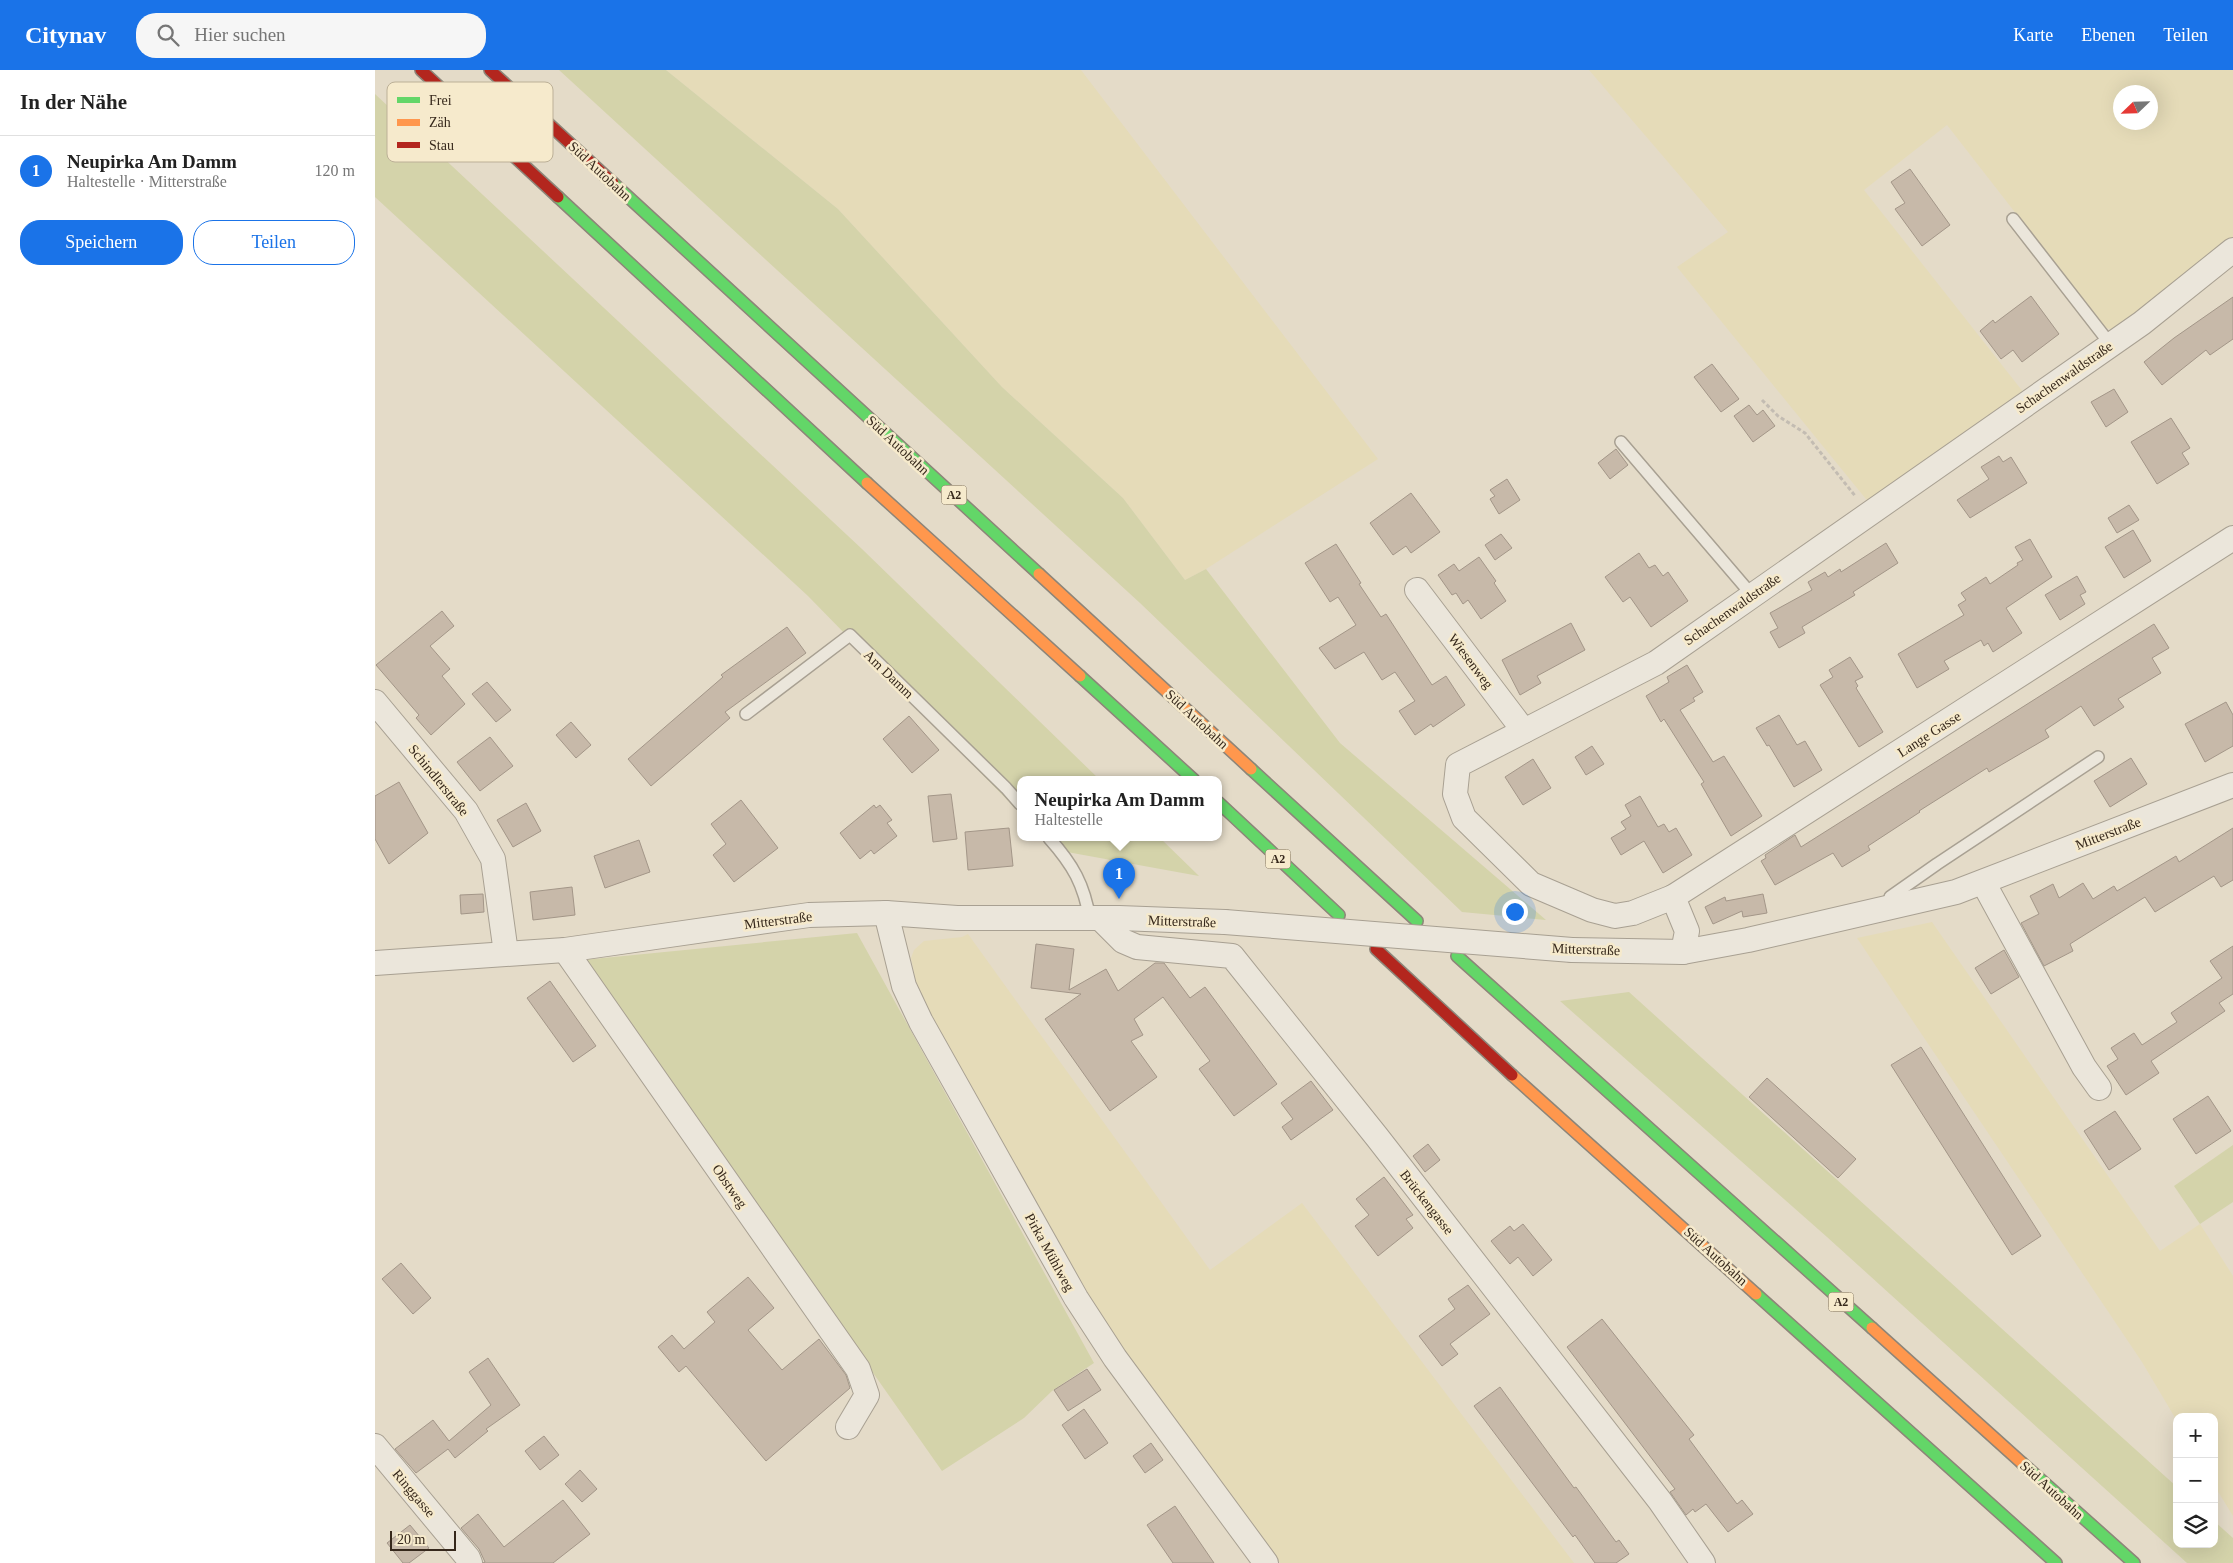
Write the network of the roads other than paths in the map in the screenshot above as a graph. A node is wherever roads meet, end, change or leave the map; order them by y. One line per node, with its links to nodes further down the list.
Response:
1 (421, 70): 3 (highway)
2 (490, 70): 4 (highway, Süd Autobahn / A2)
3 (434, 82)
4 (503, 82)
5 (553, 128): 29 (highway, Süd Autobahn / A2)
6 (520, 162): 18 (highway)
7 (2013, 219): 9 (lane)
8 (2233, 250): 9 (street, Schachenwaldstraße)
9 (2111, 345): 13 (street, Schachenwaldstraße)
10 (1621, 442): 13 (lane)
11 (2233, 538): 24 (street, Lange Gasse)
12 (1417, 590): 16 (street, Wiesenweg)
13 (1752, 595): 16 (street, Schachenwaldstraße)
14 (375, 702): 33 (street, Schindlerstraße)
15 (747, 714): 20 (lane, Am Damm)
16 (1524, 731): 24 (street, Schachenwaldstraße)
17 (2099, 757): 25 (lane)
18 (1190, 776)
19 (2233, 785): 23 (street, Mitterstraße)
20 (1017, 801)
21 (1222, 806): 27 (highway, A2)
22 (1052, 841): 28 (lane)
23 (1983, 882): 25 (street, Mitterstraße); 36 (street)
24 (1673, 897): 32 (street)
25 (1889, 908): 32 (street, Mitterstraße)
26 (886, 913): 28 (street, Mitterstraße); 31 (street, Mitterstraße); 40 (street, Pirka Mühlweg)
27 (1339, 915)
28 (1096, 920): 32 (street, Mitterstraße, bridge); 41 (street, Brückengasse)
29 (1417, 921)
30 (1376, 949): 42 (highway, Süd Autobahn)
31 (565, 950): 33 (street, Mitterstraße); 37 (street, Obstweg)
32 (1683, 952)
33 (506, 953): 35 (street, Mitterstraße)
34 (1457, 956): 43 (highway, Süd Autobahn / A2)
35 (375, 963)
36 (2099, 1088)
37 (848, 1427)
38 (375, 1446): 39 (street, Ringgasse)
39 (470, 1563)
40 (1266, 1563)
41 (1703, 1563)
42 (2056, 1563)
43 (2133, 1563)

